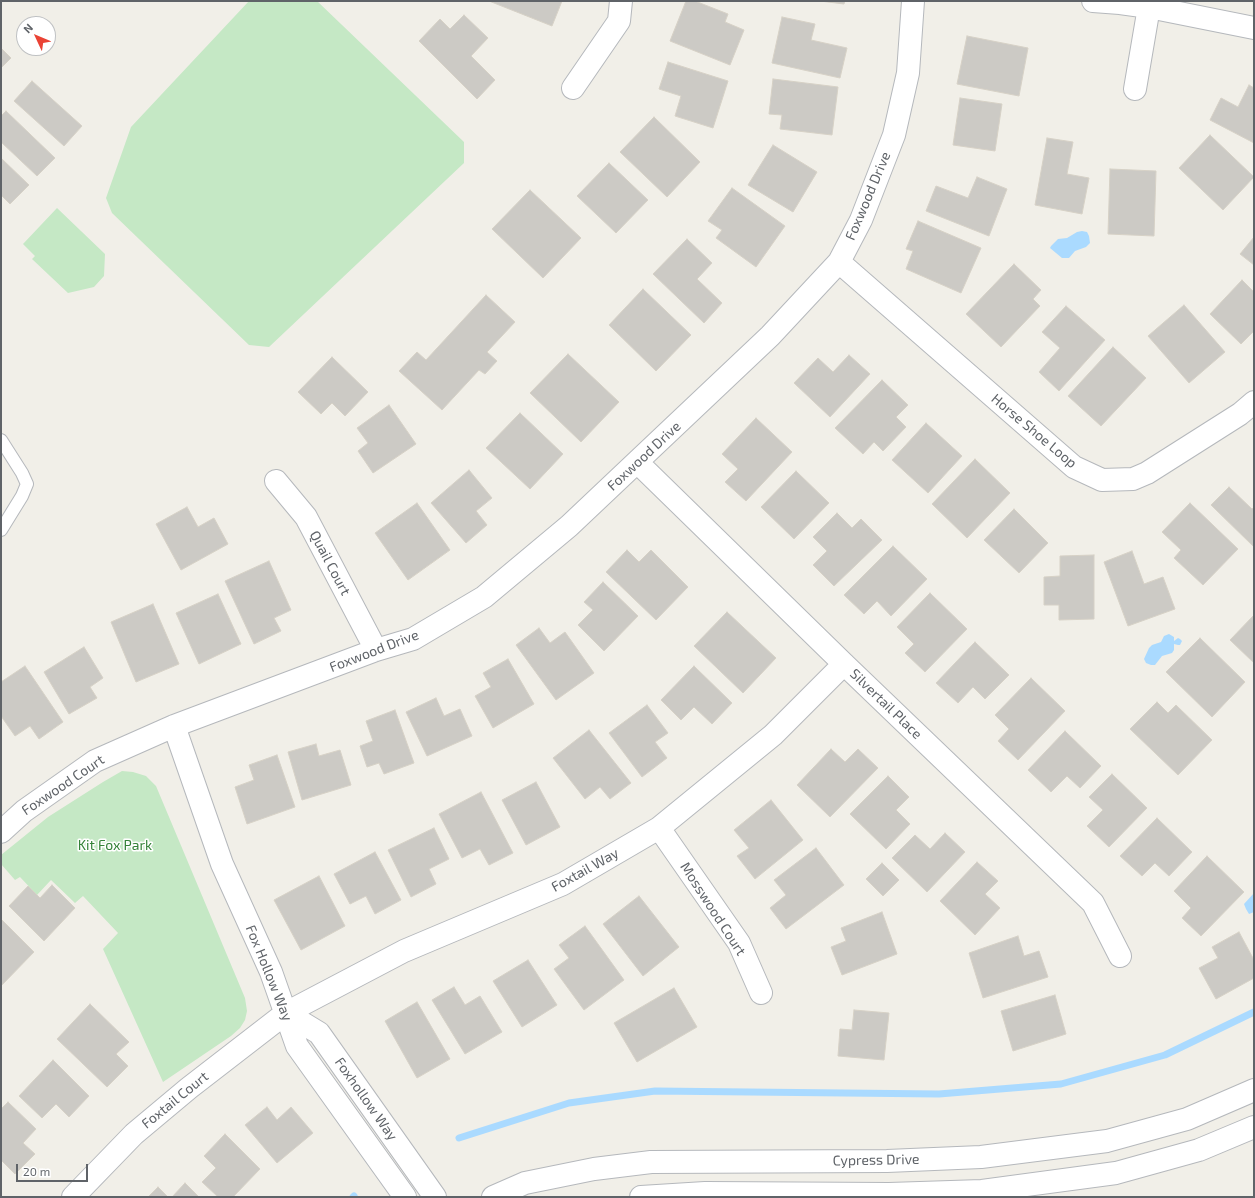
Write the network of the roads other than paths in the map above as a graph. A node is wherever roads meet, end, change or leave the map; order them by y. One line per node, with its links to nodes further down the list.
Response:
1 (621, 1): 6 (street)
2 (913, 1): 8 (street, Foxwood Drive)
3 (1093, 1): 4 (street)
4 (1149, 7): 5 (street); 7 (street)
5 (1254, 28)
6 (573, 88)
7 (1135, 89)
8 (839, 262): 9 (street, Horse Shoe Loop); 11 (street, Foxwood Drive)
9 (1254, 402)
10 (1, 440): 13 (lane)
11 (637, 462): 14 (street, Foxwood Drive); 15 (street, Silvertail Place)
12 (276, 481): 14 (street, Quail Court)
13 (1, 530)
14 (376, 650): 16 (street, Foxwood Drive)
15 (844, 664): 17 (street, Foxtail Way); 19 (street, Silvertail Place)
16 (174, 726): 18 (street, Foxwood Court); 21 (street, Fox Hollow Way)
17 (659, 828): 20 (street, Mosswood Court); 21 (street, Foxtail Way)
18 (1, 832)
19 (1120, 956)
20 (761, 993)
21 (286, 1013): 24 (street, Foxtail Court); 25 (street, Fox Hollow Way); 26 (street, Foxhollow Way)
22 (1254, 1090): 27 (street, Cypress Drive)
23 (1254, 1127): 28 (street)
24 (73, 1197)
25 (405, 1197)
26 (434, 1197)
27 (493, 1197)
28 (641, 1197)

